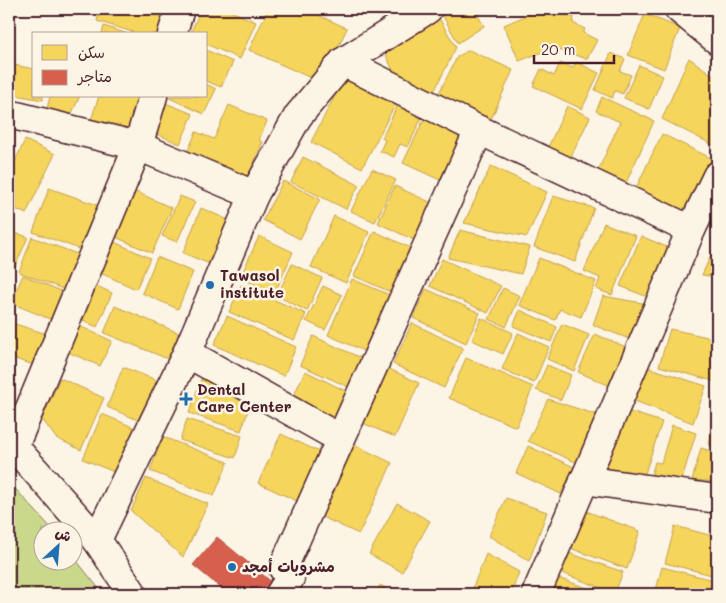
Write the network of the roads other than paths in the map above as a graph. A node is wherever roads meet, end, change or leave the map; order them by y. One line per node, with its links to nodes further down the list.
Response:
1 (180, 9): 4 (street)
2 (428, 9): 6 (street)
3 (680, 9): 5 (street)
4 (173, 32)
5 (717, 40)
6 (343, 62): 9 (street); 12 (street)
7 (152, 98): 10 (street)
8 (9, 114): 10 (street)
9 (479, 130): 13 (street); 15 (street)
10 (138, 146): 12 (street); 16 (street)
11 (717, 176): 13 (street)
12 (254, 195): 14 (street)
13 (691, 230): 17 (street)
14 (187, 353): 15 (street); 19 (street)
15 (339, 438): 21 (street)
16 (11, 444): 19 (street)
17 (584, 480): 18 (street); 22 (street)
18 (717, 499)
19 (97, 540): 20 (street)
20 (132, 593)
21 (280, 594)
22 (536, 594)

